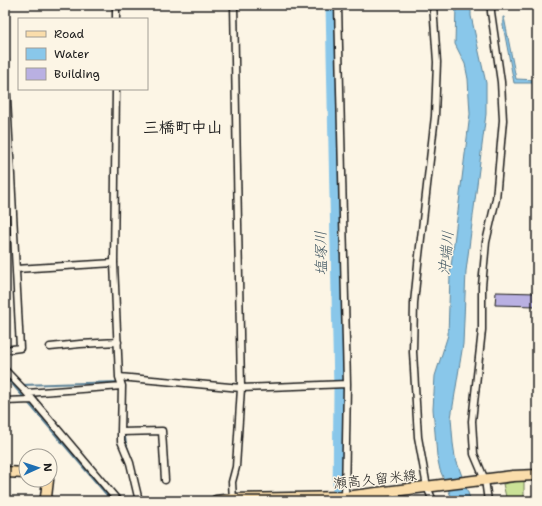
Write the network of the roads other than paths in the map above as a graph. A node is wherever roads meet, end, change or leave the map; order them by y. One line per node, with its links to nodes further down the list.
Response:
1 (116, 5): 6 (street)
2 (234, 5): 19 (street)
3 (338, 5): 17 (street)
4 (433, 5): 29 (street)
5 (491, 5): 28 (street)
6 (116, 18)
7 (5, 60): 9 (street)
8 (116, 90): 10 (street)
9 (8, 179): 11 (street)
10 (114, 263): 11 (street); 12 (street)
11 (16, 268): 14 (street)
12 (118, 342): 13 (street); 16 (street)
13 (50, 347)
14 (5, 350)
15 (5, 370): 20 (street)
16 (119, 377): 18 (street); 19 (street)
17 (347, 384): 19 (street); 31 (street)
18 (122, 386): 20 (street); 23 (street)
19 (241, 388): 32 (street)
20 (27, 393): 21 (street)
21 (32, 400): 22 (street); 34 (street)
22 (5, 401)
23 (121, 432): 27 (street); 35 (street)
24 (5, 472): 25 (main road)
25 (18, 473)
26 (537, 475): 28 (main road, 瀬高久留米線)
27 (165, 480)
28 (482, 480): 29 (main road, 瀬高久留米線); 38 (street)
29 (430, 487): 31 (main road, 瀬高久留米線); 37 (street)
30 (47, 488): 33 (main road)
31 (345, 499): 32 (main road, 瀬高久留米線)
32 (233, 500): 36 (main road, 瀬高久留米線)
33 (47, 501)
34 (118, 501)
35 (139, 501)
36 (216, 501)
37 (433, 501)
38 (488, 501)

